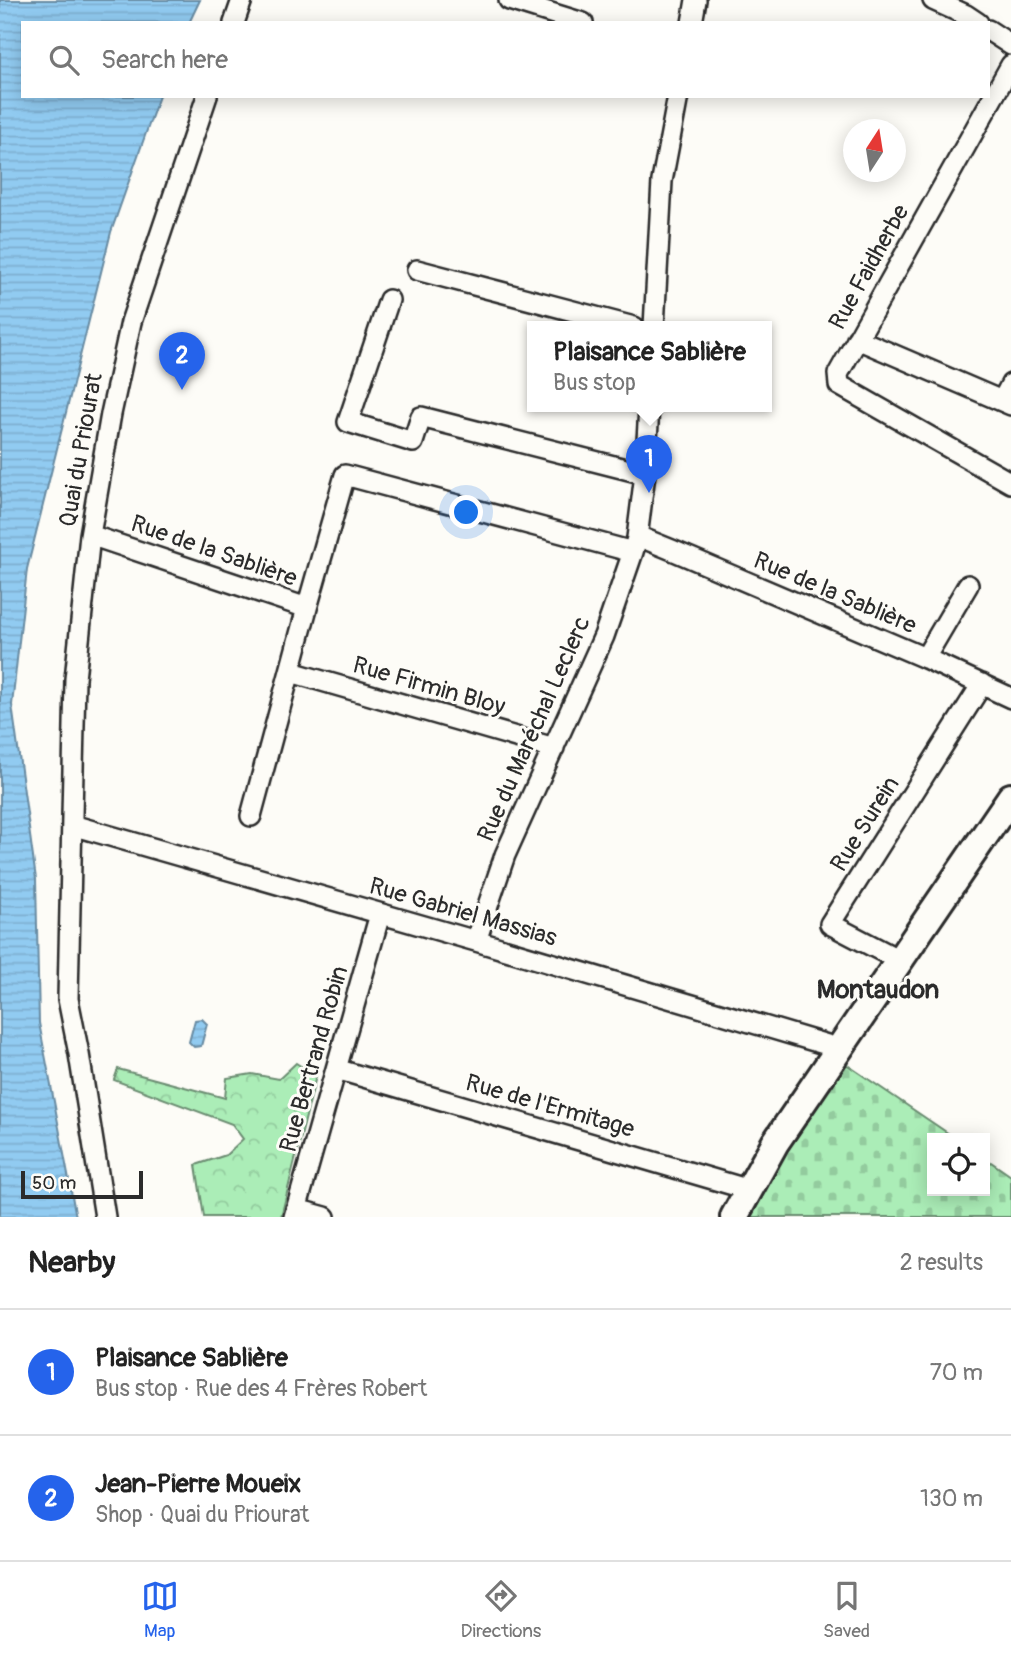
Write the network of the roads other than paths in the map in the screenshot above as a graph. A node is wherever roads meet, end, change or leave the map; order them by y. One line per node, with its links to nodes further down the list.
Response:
1 (242, 0): 5 (street)
2 (509, 0): 6 (street)
3 (695, 0): 7 (street)
4 (933, 0): 8 (street)
5 (235, 21)
6 (577, 21)
7 (692, 21)
8 (975, 21)
9 (990, 31): 10 (street)
10 (1011, 45)
11 (1011, 65): 18 (street, Rue Faidherbe)
12 (205, 98): 24 (street, Quai du Priourat)
13 (678, 98): 17 (street)
14 (417, 270): 16 (street)
15 (389, 300): 22 (street)
16 (611, 321)
17 (654, 321)
18 (857, 339): 20 (street); 23 (street, Rue Faidherbe)
19 (1011, 384): 20 (street)
20 (1006, 403)
21 (649, 412): 22 (street, Rue du Maréchal Leclerc)
22 (645, 474): 25 (street, Rue du Maréchal Leclerc)
23 (1011, 482)
24 (90, 535): 27 (street, Rue de la Sablière); 35 (street, Quai du Priourat)
25 (635, 545): 27 (street, Rue de la Sablière); 28 (street, Rue de la Sablière); 32 (street, Rue du Maréchal Leclerc)
26 (968, 584): 28 (street)
27 (307, 608): 29 (street)
28 (925, 658): 30 (street, Rue de la Sablière)
29 (291, 672): 32 (street, Rue Firmin Bloy); 34 (street)
30 (982, 684): 31 (street, Rue de la Sablière); 38 (street, Rue Surein)
31 (1011, 698)
32 (554, 748): 37 (street, Rue du Maréchal Leclerc)
33 (1011, 797): 38 (main road)
34 (251, 816)
35 (72, 825): 36 (street, Rue Gabriel Massias); 43 (street, Quai du Priourat)
36 (380, 914): 37 (street, Rue Gabriel Massias); 40 (street, Rue Bertrand Robin)
37 (476, 941): 39 (street, Rue Gabriel Massias)
38 (899, 960): 39 (main road)
39 (841, 1049): 41 (main road)
40 (336, 1069): 41 (street, Rue de l'Ermitage); 42 (street, Rue Bertrand Robin)
41 (750, 1190): 45 (main road)
42 (295, 1213): 44 (street)
43 (105, 1217)
44 (325, 1217)
45 (734, 1217)

